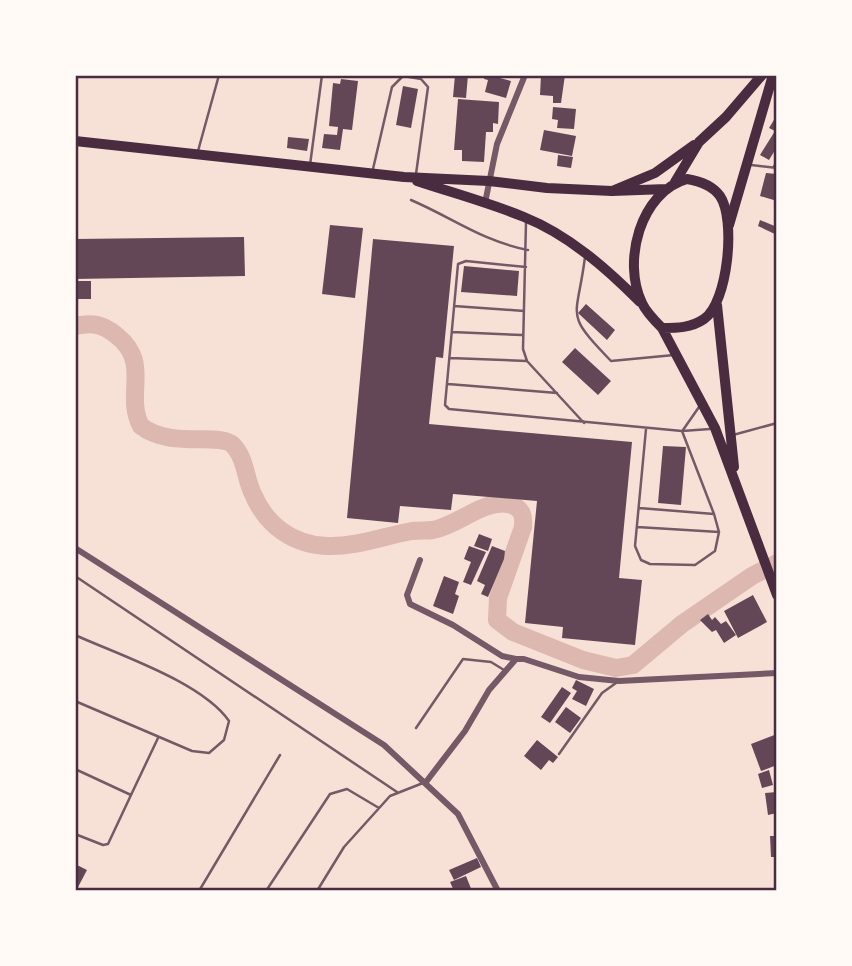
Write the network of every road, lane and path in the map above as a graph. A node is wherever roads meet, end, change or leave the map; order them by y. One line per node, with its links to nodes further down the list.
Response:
1 (219, 75): 8 (lane)
2 (322, 75): 11 (lane)
3 (525, 75): 16 (street)
4 (762, 75): 7 (highway)
5 (773, 75): 10 (highway)
6 (75, 141): 8 (main road)
7 (699, 142): 17 (highway); 18 (highway)
8 (197, 154): 11 (main road)
9 (777, 161): 12 (lane)
10 (745, 164): 12 (lane); 22 (highway)
11 (310, 165): 13 (main road)
12 (775, 168)
13 (372, 173): 14 (main road); 15 (lane)
14 (404, 177): 15 (main road); 20 (main road)
15 (416, 177): 16 (main road)
16 (489, 181): 18 (main road); 20 (street)
17 (671, 186): 18 (main road); 22 (main road); 26 (main road)
18 (612, 191)
19 (411, 200): 23 (lane)
20 (485, 203): 21 (main road)
21 (526, 217): 23 (lane); 24 (main road)
22 (729, 225): 27 (main road)
23 (527, 250): 25 (lane)
24 (585, 254): 26 (main road); 33 (lane)
25 (526, 267): 28 (lane); 29 (lane)
26 (642, 304): 30 (main road)
27 (717, 305): 30 (main road); 44 (main road)
28 (454, 306): 29 (lane); 31 (lane)
29 (524, 311): 32 (lane)
30 (662, 328): 33 (main road)
31 (452, 332): 32 (lane); 34 (lane)
32 (522, 335): 35 (lane)
33 (678, 355): 38 (main road)
34 (450, 358): 35 (lane); 36 (lane)
35 (527, 361): 37 (lane)
36 (447, 384): 37 (lane); 39 (lane)
37 (557, 393): 39 (lane)
38 (702, 401): 42 (main road); 43 (lane)
39 (584, 423): 41 (lane)
40 (777, 423): 44 (lane)
41 (646, 428): 43 (lane); 46 (lane)
42 (715, 428): 43 (lane); 45 (main road)
43 (682, 431): 47 (lane)
44 (730, 436): 45 (main road)
45 (736, 478): 53 (main road)
46 (639, 508): 47 (lane); 48 (lane)
47 (714, 514): 49 (lane)
48 (637, 527): 49 (lane); 49 (lane)
49 (719, 532)
50 (75, 548): 65 (street)
51 (420, 560): 55 (street)
52 (75, 576): 66 (lane)
53 (775, 590)
54 (75, 635): 61 (lane)
55 (516, 659): 56 (street); 58 (street)
56 (504, 670): 60 (lane); 65 (street)
57 (777, 673): 58 (street)
58 (618, 681): 62 (lane)
59 (75, 701): 61 (lane)
60 (416, 728)
61 (159, 737): 67 (lane)
62 (559, 754)
63 (280, 755): 70 (lane)
64 (75, 769): 67 (lane)
65 (426, 782): 66 (lane); 73 (street)
66 (397, 792): 68 (lane)
67 (131, 796): 69 (lane)
68 (379, 808): 71 (lane); 72 (lane)
69 (75, 834)
70 (200, 891)
71 (265, 891)
72 (317, 891)
73 (498, 891)

